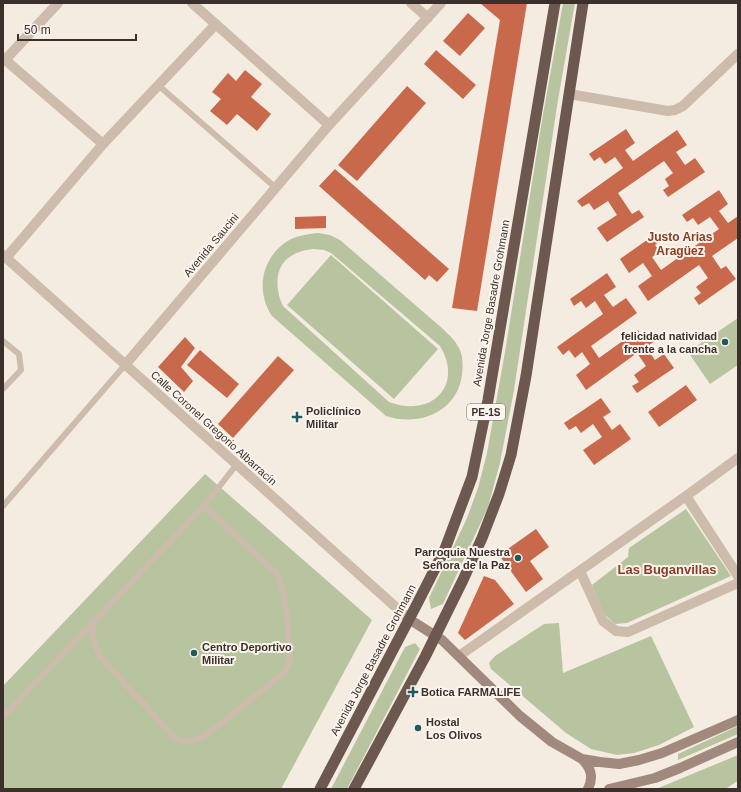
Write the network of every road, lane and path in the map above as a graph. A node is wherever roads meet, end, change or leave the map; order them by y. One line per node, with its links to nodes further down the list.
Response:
1 (58, 3): 10 (street)
2 (192, 3): 8 (street)
3 (411, 3): 7 (street)
4 (441, 3): 7 (street, Avenida Saucini)
5 (555, 3): 28 (highway, Avenida Jorge Basadre Grohmann / PE-1S)
6 (583, 3): 12 (highway, PE-1S)
7 (428, 18): 13 (street, Avenida Saucini)
8 (216, 24): 11 (street); 13 (street)
9 (738, 54): 12 (street)
10 (4, 59): 14 (street)
11 (158, 85): 14 (street); 15 (lane)
12 (569, 94): 30 (highway, PE-1S)
13 (329, 125): 15 (street, Avenida Saucini)
14 (103, 144): 16 (street)
15 (276, 188): 18 (street, Avenida Saucini)
16 (5, 257): 18 (street, Calle Coronel Gregorio Albarracín)
17 (3, 341): 19 (lane)
18 (125, 365): 21 (street, Calle Coronel Gregorio Albarracín); 23 (lane, Avenida Saucini)
19 (3, 388)
20 (738, 458): 22 (street)
21 (237, 464): 24 (lane); 28 (street, Calle Coronel Gregorio Albarracín)
22 (686, 496): 25 (street); 26 (street)
23 (3, 506)
24 (204, 506): 29 (lane); 29 (lane)
25 (580, 571): 27 (street); 31 (street)
26 (738, 576)
27 (738, 583)
28 (410, 619): 30 (main road); 36 (highway, Avenida Jorge Basadre Grohmann / PE-1S)
29 (94, 620): 32 (lane)
30 (436, 636): 31 (main road); 37 (highway, PE-1S)
31 (459, 656): 35 (main road)
32 (3, 717)
33 (738, 720): 35 (main road)
34 (738, 742): 39 (main road)
35 (582, 759): 38 (main road)
36 (320, 789)
37 (354, 789)
38 (588, 789)
39 (610, 789)

